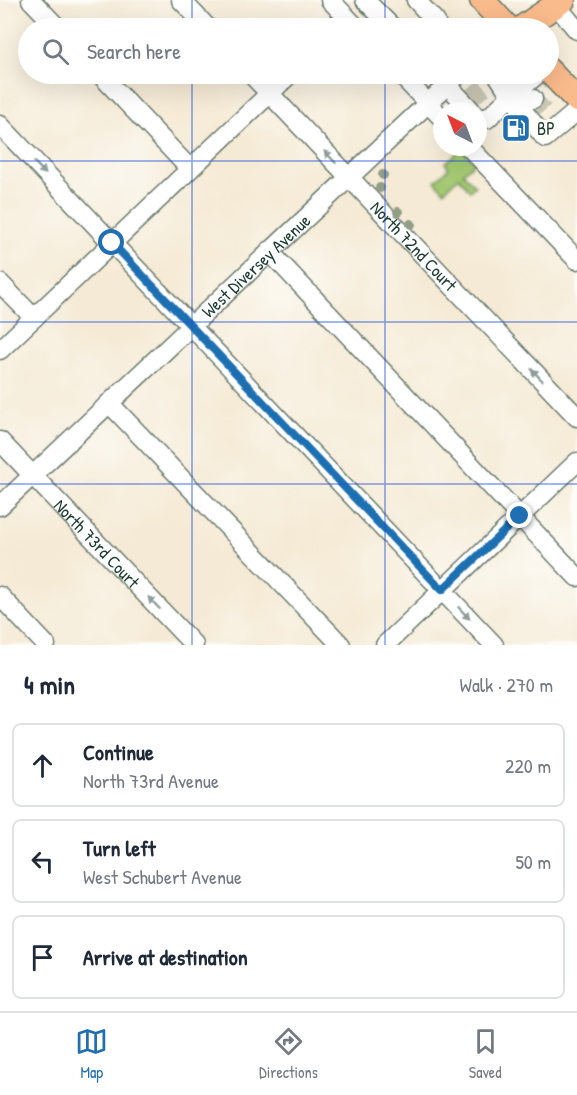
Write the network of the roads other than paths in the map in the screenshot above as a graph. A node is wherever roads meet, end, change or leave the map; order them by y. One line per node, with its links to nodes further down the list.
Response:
1 (31, 0): 8 (street)
2 (181, 0): 9 (street)
3 (330, 0): 10 (street)
4 (365, 0): 11 (street)
5 (416, 0): 12 (street)
6 (482, 0): 13 (main road)
7 (560, 2): 14 (main road); 15 (street)
8 (48, 18)
9 (198, 18)
10 (342, 18)
11 (383, 18)
12 (433, 18)
13 (499, 18)
14 (537, 18)
15 (577, 30)
16 (559, 78): 25 (main road)
17 (109, 84): 36 (street)
18 (260, 84): 26 (street, North 72nd Court)
19 (279, 84): 26 (street)
20 (409, 84): 28 (street)
21 (442, 84): 28 (street, West Diversey Avenue)
22 (453, 84): 29 (street)
23 (499, 84): 27 (street)
24 (525, 84): 27 (street)
25 (574, 89)
26 (269, 93): 36 (street); 37 (street, North 72nd Court, one-way to 26)
27 (510, 96): 32 (street); 34 (street); 34 (street)
28 (426, 102): 30 (street); 37 (street, West Diversey Avenue)
29 (467, 102)
30 (433, 109)
31 (577, 111): 34 (street)
32 (487, 119)
33 (0, 125): 38 (street, one-way to 38)
34 (540, 132)
35 (478, 156): 40 (street)
36 (190, 169): 38 (street)
37 (348, 176): 39 (street, West Diversey Avenue); 46 (street, North 72nd Court, one-way to 37)
38 (112, 243): 42 (street); 43 (street)
39 (269, 251): 43 (street, West Diversey Avenue); 51 (street)
40 (577, 260)
41 (0, 283): 42 (street)
42 (34, 318): 44 (street)
43 (190, 326): 45 (street, West Diversey Avenue); 53 (street)
44 (0, 350)
45 (109, 403): 49 (street, West Diversey Avenue); 57 (street)
46 (577, 417)
47 (0, 441): 49 (street, North 73rd Court)
48 (577, 462): 51 (street)
49 (33, 475): 50 (street, West Diversey Avenue); 56 (street, North 73rd Court, one-way to 49)
50 (0, 506)
51 (520, 516): 52 (street); 53 (street)
52 (577, 577)
53 (442, 590): 58 (street); 59 (street, one-way to 59)
54 (0, 596): 55 (street)
55 (46, 645)
56 (194, 645)
57 (341, 645)
58 (385, 645)
59 (494, 645)

